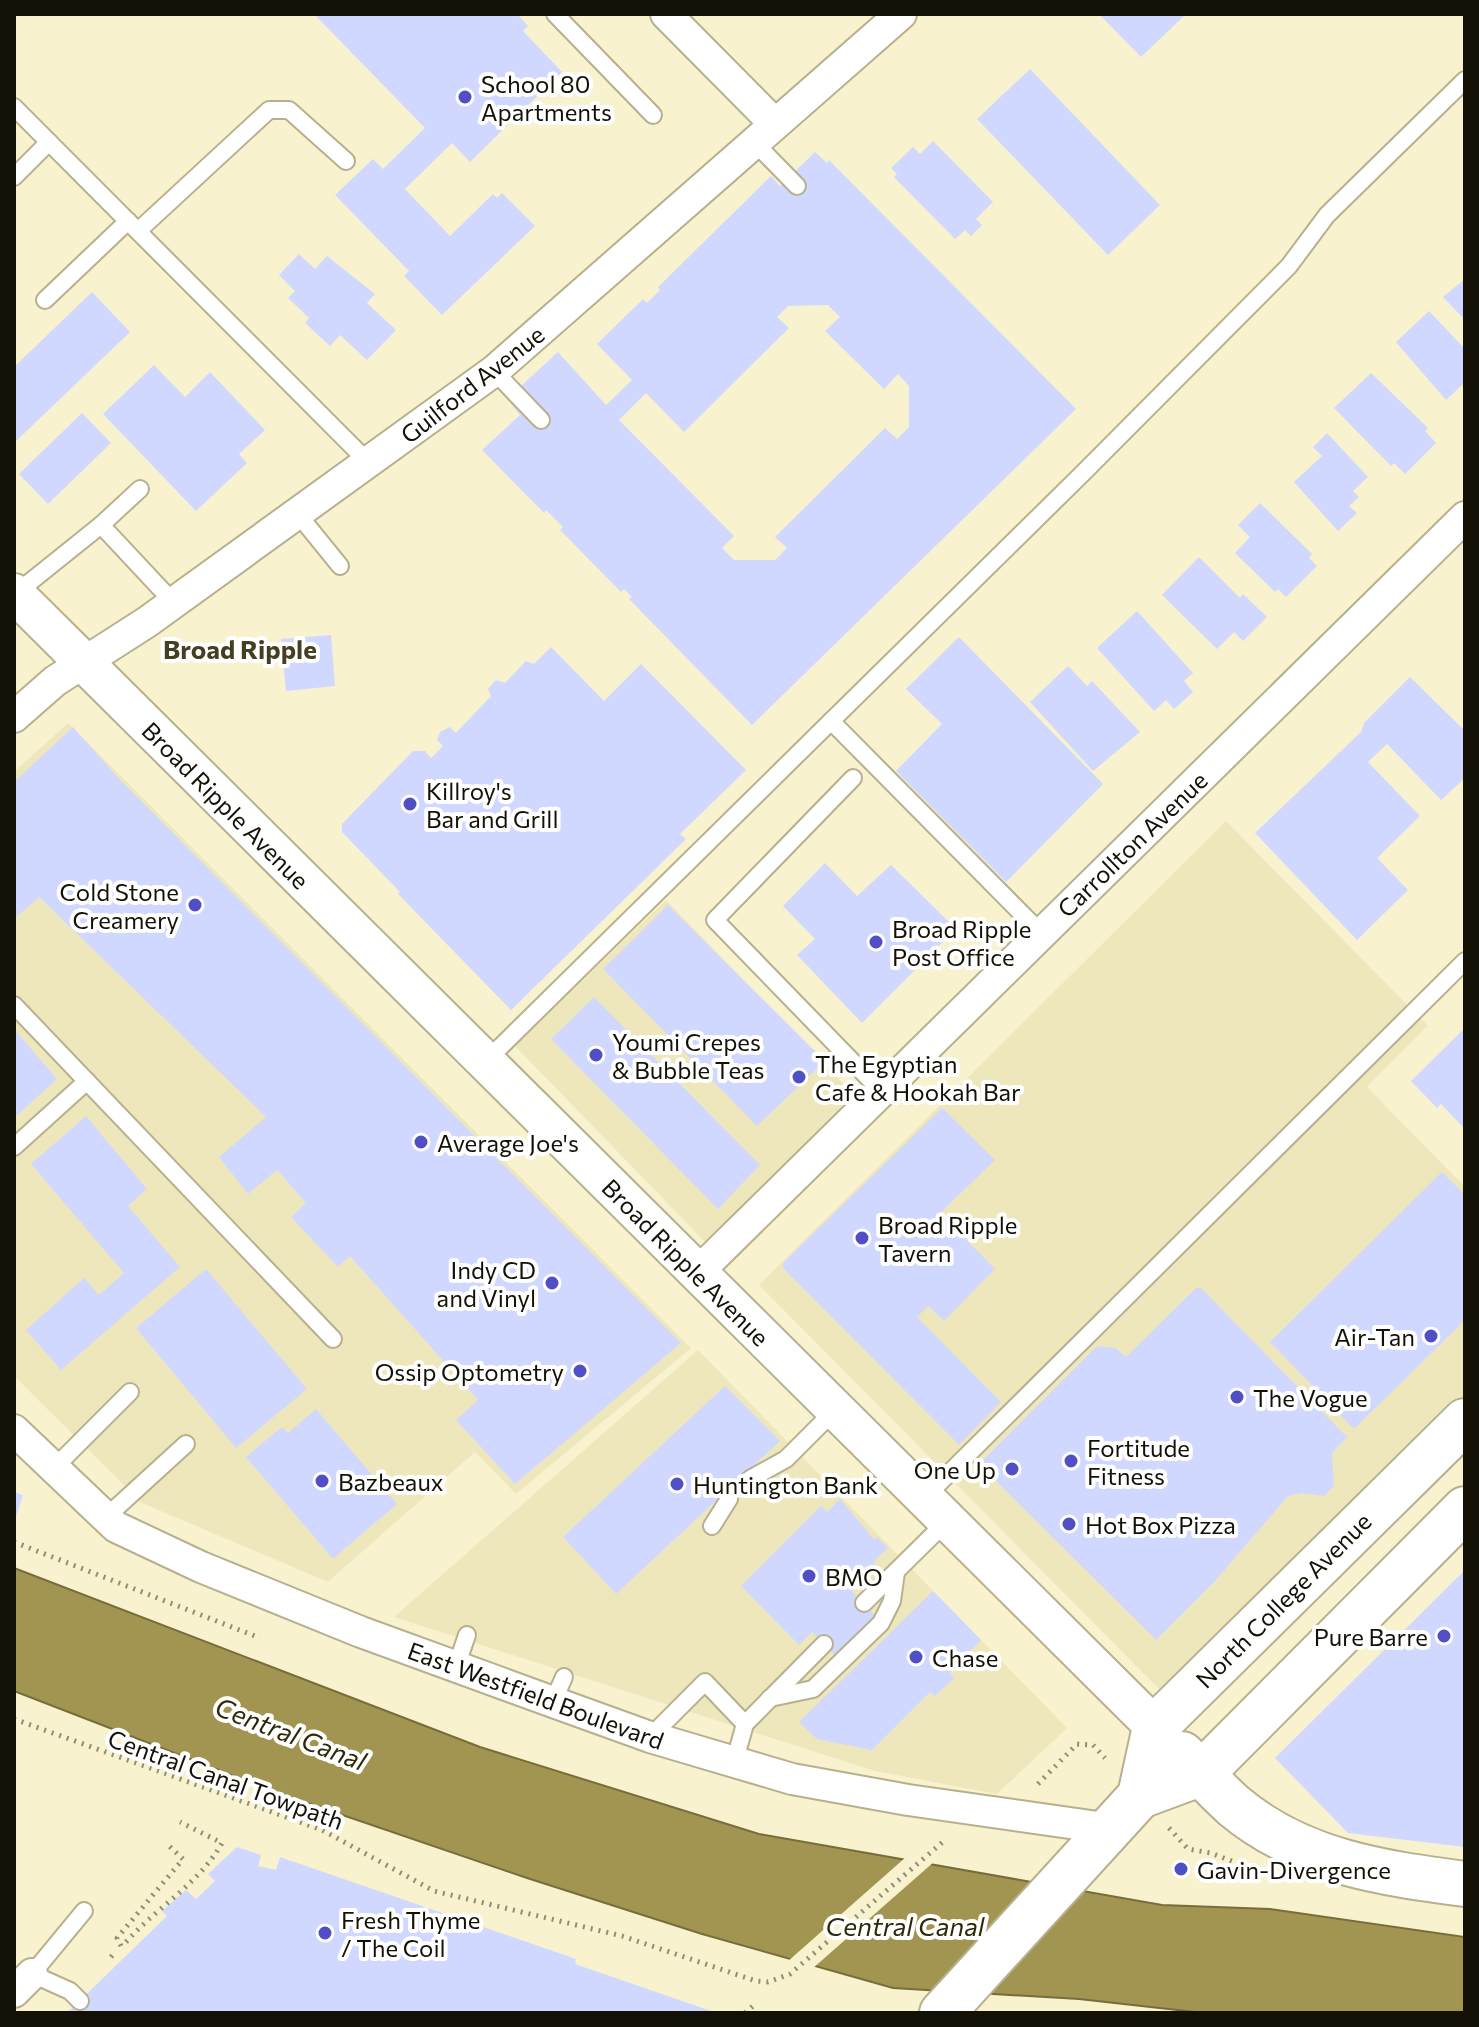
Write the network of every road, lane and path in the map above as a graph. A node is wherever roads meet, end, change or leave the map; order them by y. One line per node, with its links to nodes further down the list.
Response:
1 (555, 14): 6 (lane)
2 (666, 14): 7 (street)
3 (901, 14): 7 (street, Guilford Avenue)
4 (1465, 80): 26 (lane)
5 (14, 107): 8 (lane)
6 (653, 115)
7 (765, 134): 11 (lane); 14 (street, Guilford Avenue)
8 (49, 142): 10 (lane); 12 (lane)
9 (346, 161): 12 (lane)
10 (14, 177)
11 (797, 186)
12 (133, 226): 13 (lane); 16 (lane)
13 (45, 300)
14 (494, 371): 15 (lane); 16 (street, Guilford Avenue)
15 (541, 420)
16 (369, 463): 18 (street, Guilford Avenue)
17 (140, 489): 20 (lane)
18 (297, 513): 21 (lane); 23 (street, Guilford Avenue)
19 (1465, 517): 28 (street, Carrollton Avenue)
20 (101, 525): 22 (lane); 23 (lane)
21 (340, 566)
22 (15, 594): 24 (street, Broad Ripple Avenue)
23 (173, 602): 24 (street, Guilford Avenue)
24 (84, 663): 25 (street, Guilford Avenue); 31 (street, Broad Ripple Avenue)
25 (14, 717)
26 (831, 721): 28 (lane); 31 (lane)
27 (853, 778): 33 (lane)
28 (1041, 933): 33 (street, Carrollton Avenue)
29 (1465, 961): 46 (lane)
30 (14, 1005): 32 (lane)
31 (485, 1062): 35 (street, Broad Ripple Avenue)
32 (87, 1081): 34 (lane); 36 (lane)
33 (881, 1091): 35 (street, Carrollton Avenue)
34 (14, 1147)
35 (697, 1273): 38 (street, Broad Ripple Avenue)
36 (333, 1339)
37 (130, 1392): 42 (lane)
38 (835, 1410): 43 (lane); 46 (street, Broad Ripple Avenue)
39 (1464, 1422): 59 (main road, North College Avenue)
40 (14, 1430): 42 (street, East Westfield Boulevard)
41 (186, 1444): 47 (lane)
42 (53, 1469): 47 (street, East Westfield Boulevard)
43 (750, 1479)
44 (729, 1499): 48 (lane)
45 (1465, 1509): 63 (main road)
46 (935, 1510): 50 (lane); 59 (street, Broad Ripple Avenue)
47 (105, 1518): 55 (street, East Westfield Boulevard)
48 (712, 1526)
49 (14, 1542): 53 (path)
50 (896, 1572): 51 (lane); 56 (lane)
51 (864, 1603)
52 (467, 1635): 55 (lane)
53 (260, 1638)
54 (824, 1644): 56 (lane)
55 (456, 1667): 60 (street, East Westfield Boulevard)
56 (770, 1698): 58 (lane)
57 (14, 1719): 69 (path, Central Canal Towpath)
58 (745, 1724): 60 (lane); 62 (lane)
59 (1155, 1727): 63 (main road); 65 (main road)
60 (650, 1737): 62 (street, East Westfield Boulevard)
61 (1093, 1745): 64 (path)
62 (734, 1763): 67 (street, East Westfield Boulevard)
63 (1202, 1773): 65 (main road); 70 (main road)
64 (1034, 1788)
65 (1140, 1796): 67 (main road)
66 (180, 1822): 72 (path)
67 (1101, 1841): 78 (main road)
68 (168, 1845): 72 (path)
69 (933, 1848)
70 (1465, 1884)
71 (84, 1911): 74 (lane)
72 (121, 1946): 73 (path)
73 (111, 1957)
74 (23, 1983): 75 (lane)
75 (80, 2001)
76 (753, 2006): 77 (path)
77 (745, 2013)
78 (942, 2013)

